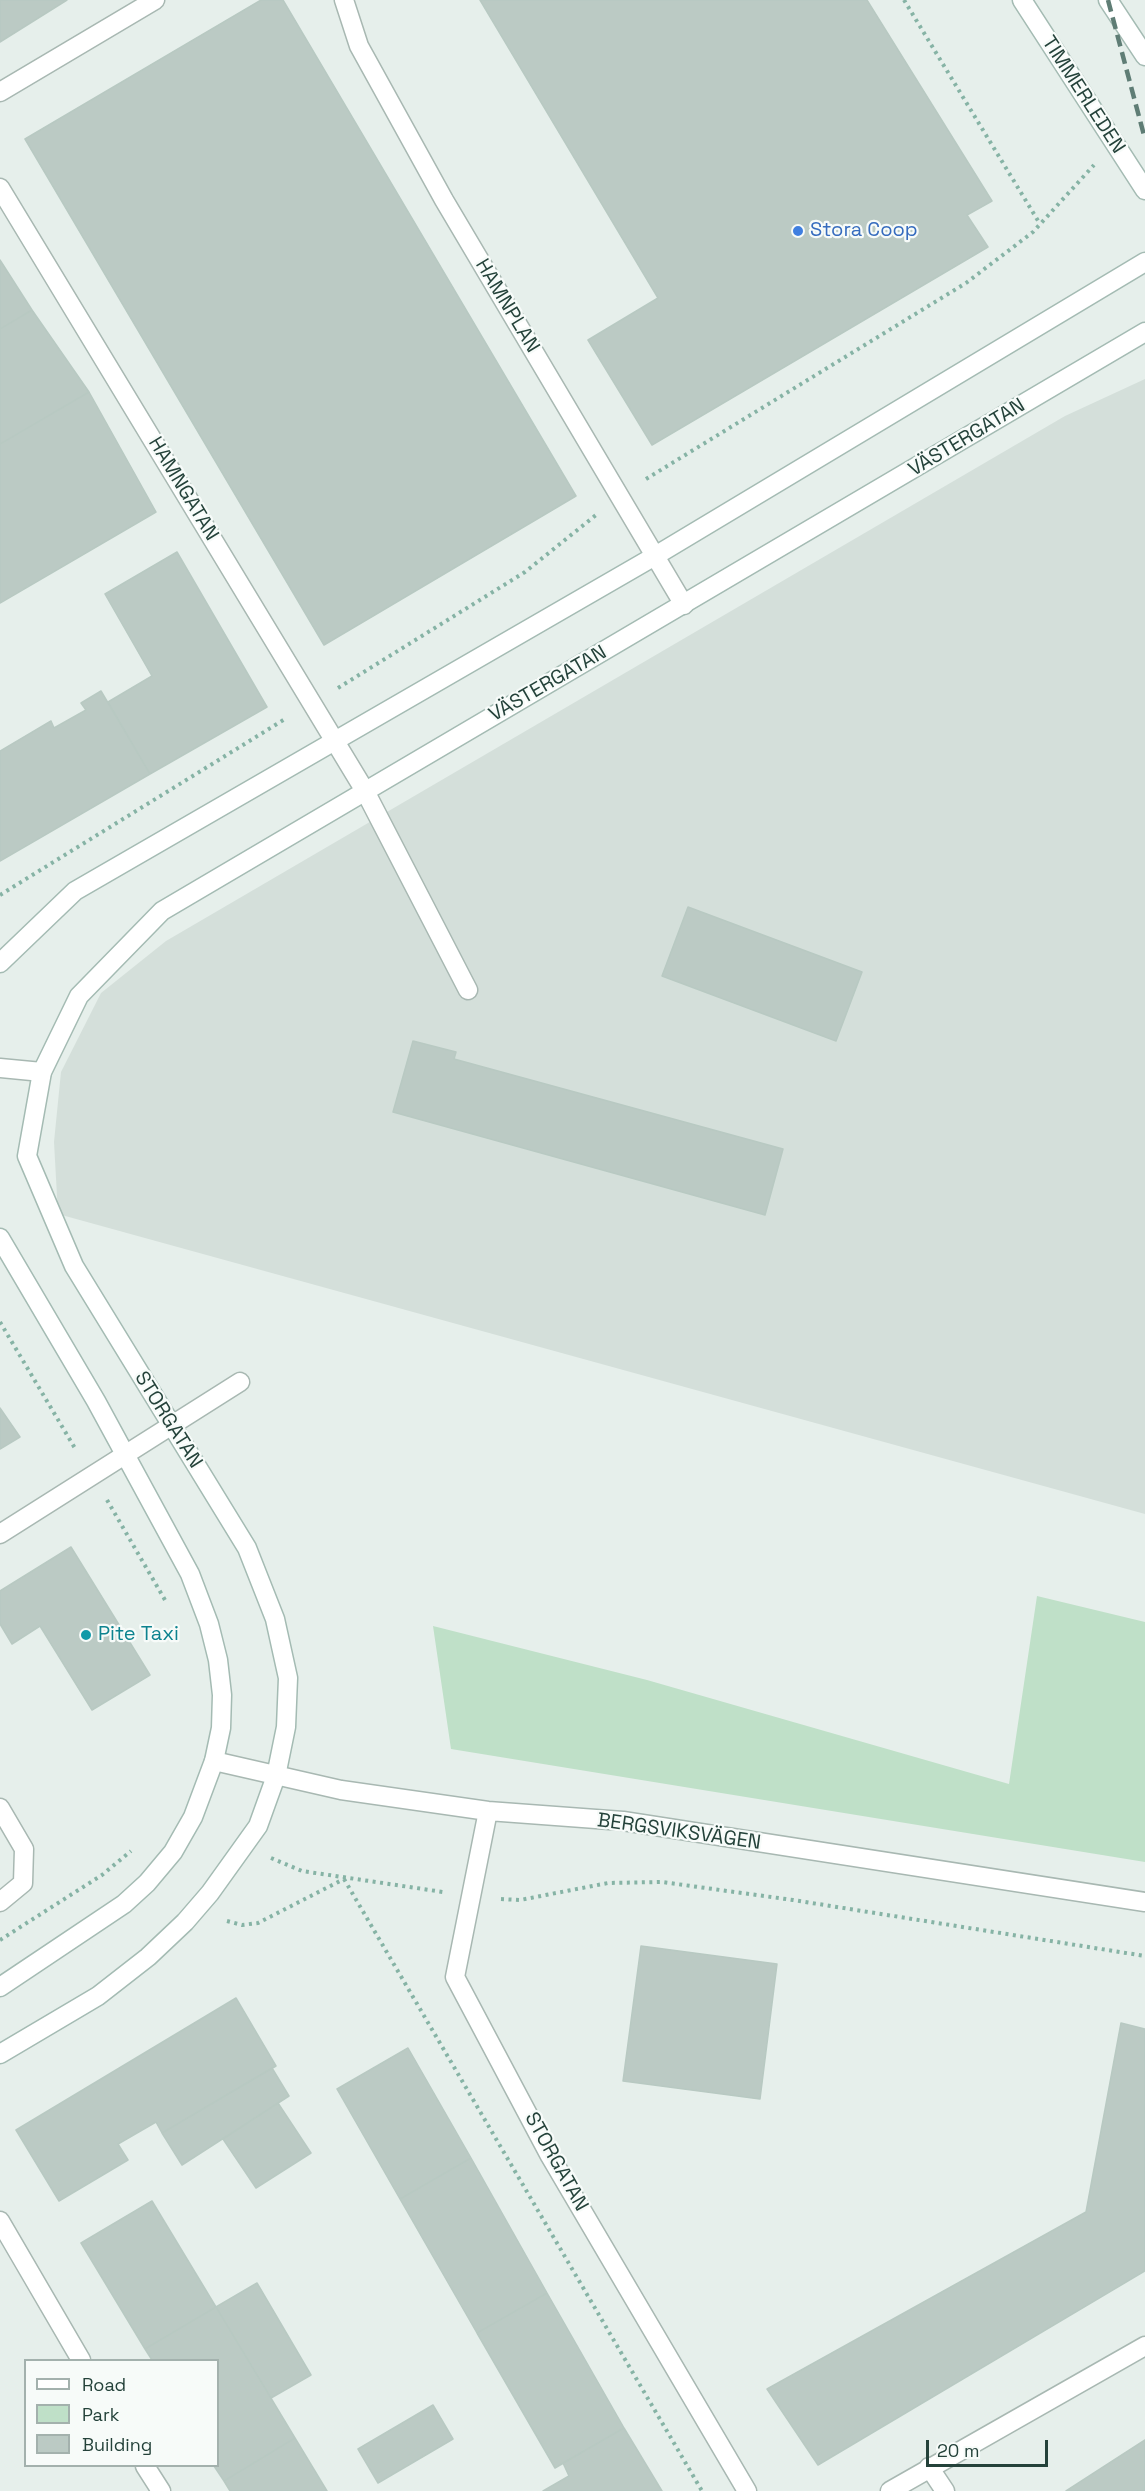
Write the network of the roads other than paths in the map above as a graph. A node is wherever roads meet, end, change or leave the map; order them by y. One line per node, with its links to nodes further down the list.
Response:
1 (155, 0): 6 (street)
2 (344, 0): 11 (street, HAMNPLAN)
3 (1022, 0): 8 (street, TIMMERLEDEN)
4 (1108, 0): 5 (street)
5 (1145, 56)
6 (0, 92)
7 (0, 188): 13 (street, HAMNGATAN)
8 (1145, 190)
9 (1145, 262): 11 (street)
10 (1145, 332): 12 (street, VÄSTERGATAN)
11 (655, 556): 12 (street, HAMNPLAN); 13 (street)
12 (684, 605): 14 (street, VÄSTERGATAN)
13 (335, 742): 14 (street, HAMNGATAN); 15 (street)
14 (365, 791): 16 (street, HAMNGATAN); 18 (street, VÄSTERGATAN)
15 (0, 963)
16 (468, 990)
17 (0, 1068): 18 (street)
18 (42, 1072): 21 (street, STORGATAN)
19 (0, 1238): 22 (street)
20 (240, 1382): 21 (street)
21 (171, 1424): 22 (street); 25 (street, STORGATAN)
22 (124, 1454): 23 (street); 24 (street)
23 (0, 1534)
24 (216, 1752): 25 (street, BERGSVIKSVÄGEN); 30 (street)
25 (276, 1776): 27 (street, BERGSVIKSVÄGEN); 31 (street, STORGATAN)
26 (0, 1808): 28 (street)
27 (488, 1811): 29 (street, BERGSVIKSVÄGEN); 39 (street, STORGATAN)
28 (0, 1902)
29 (1145, 1902)
30 (0, 1987)
31 (0, 2054)
32 (0, 2221): 33 (street)
33 (5, 2242): 35 (street)
34 (1145, 2346): 37 (street)
35 (80, 2359)
36 (146, 2467): 38 (street)
37 (929, 2467): 40 (street); 41 (street)
38 (160, 2491)
39 (747, 2491)
40 (890, 2491)
41 (945, 2491)

